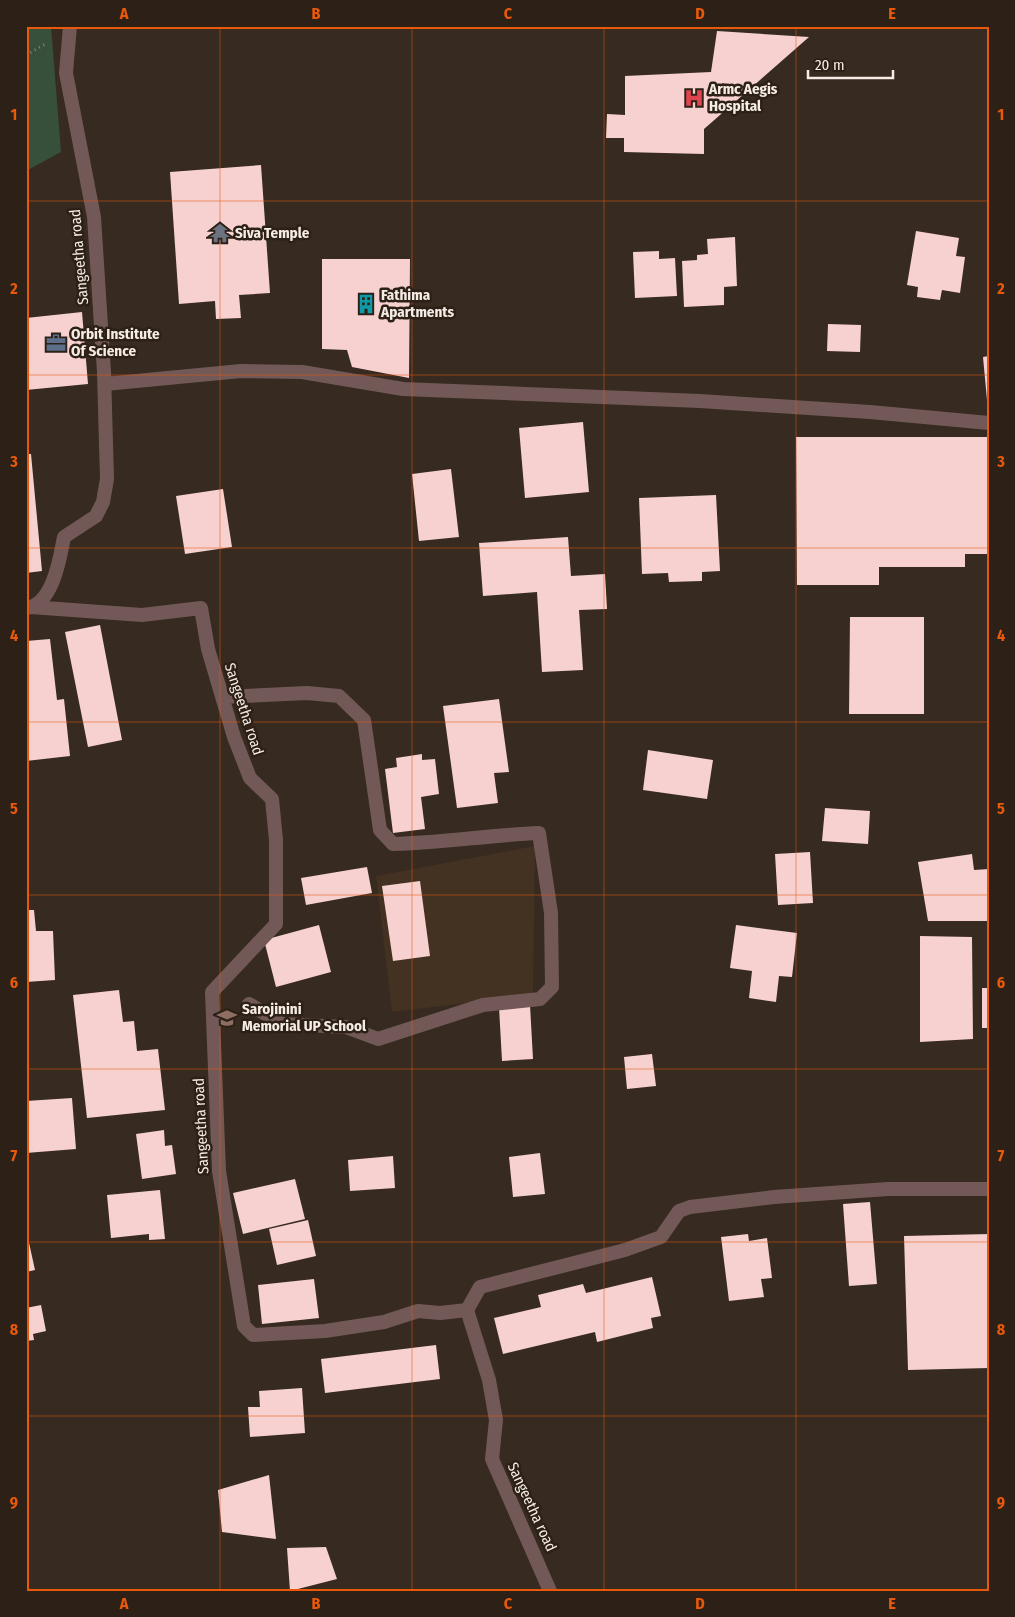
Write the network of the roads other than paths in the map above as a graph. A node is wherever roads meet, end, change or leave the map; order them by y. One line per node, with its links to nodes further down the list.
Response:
1 (70, 26): 2 (street, Sangeetha road)
2 (105, 384): 3 (street); 4 (street, Sangeetha road)
3 (989, 424)
4 (29, 608): 5 (street, Sangeetha road)
5 (222, 697): 6 (street); 8 (street, Sangeetha road)
6 (249, 1004)
7 (989, 1189): 8 (street)
8 (467, 1310): 9 (street, Sangeetha road)
9 (550, 1591)

